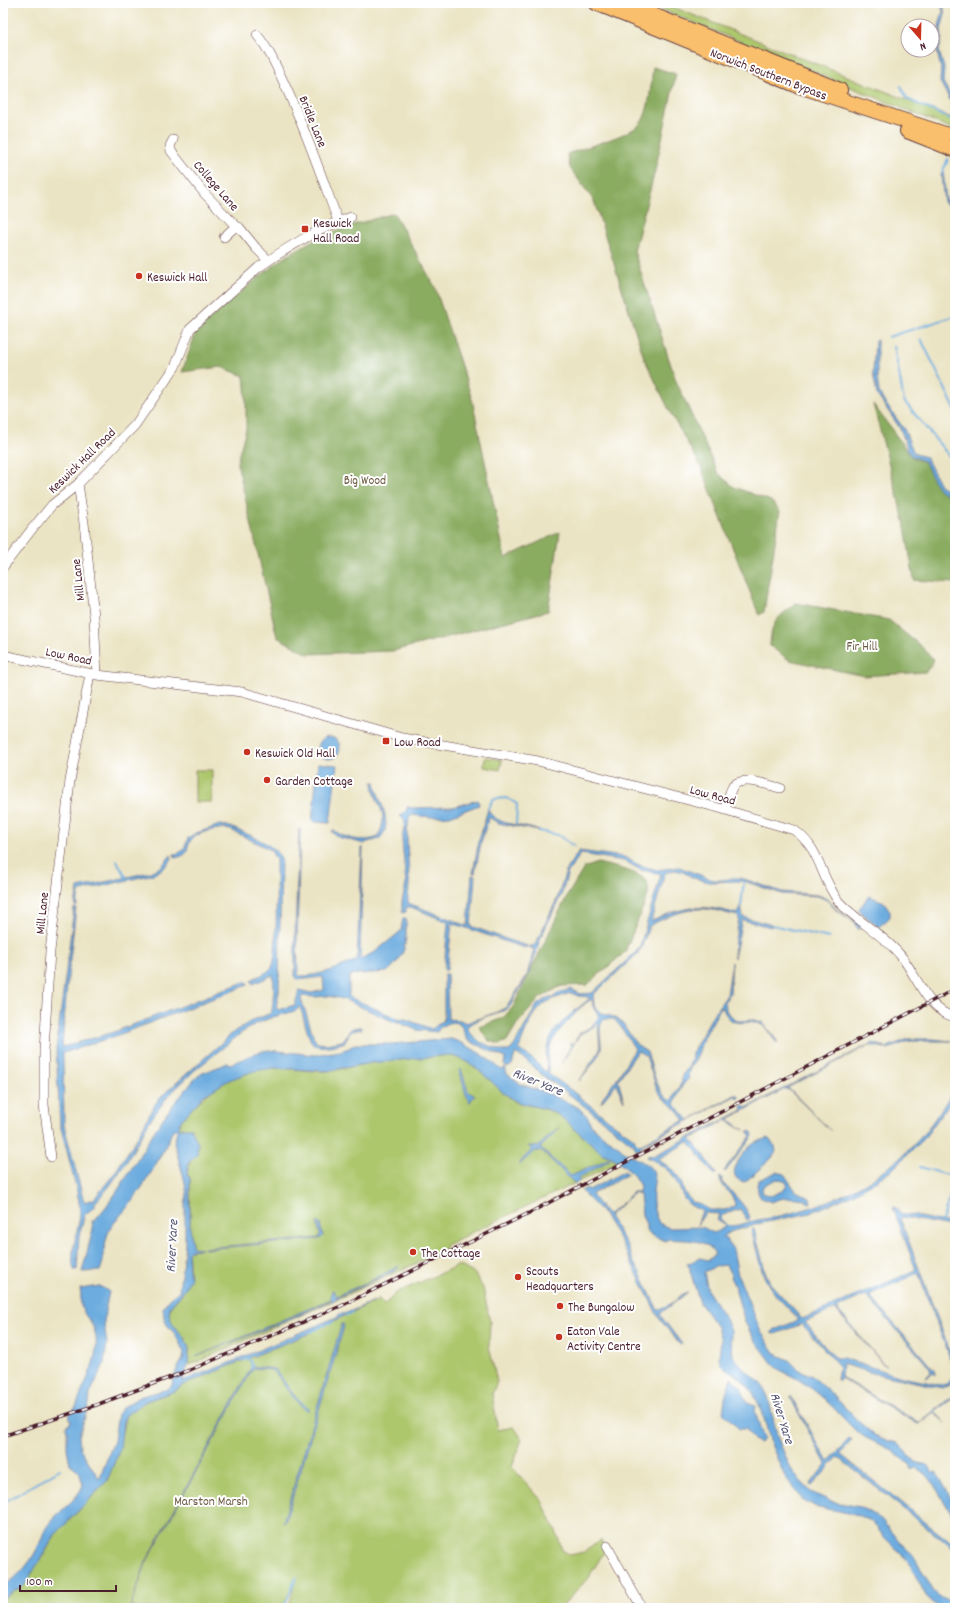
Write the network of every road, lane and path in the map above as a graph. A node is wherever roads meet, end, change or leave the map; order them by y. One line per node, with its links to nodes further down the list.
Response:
1 (596, 3): 5 (highway, Norwich Southern Bypass)
2 (623, 3): 5 (highway, Norwich Southern Bypass)
3 (257, 36): 7 (street, Bridle Lane)
4 (173, 140): 8 (street, College Lane)
5 (950, 141)
6 (351, 217): 7 (street, Keswick Hall Road)
7 (338, 222): 10 (street, Keswick Hall Road)
8 (236, 226): 9 (street); 10 (street, College Lane)
9 (224, 237)
10 (268, 260): 11 (street, Keswick Hall Road)
11 (78, 484): 12 (street, Keswick Hall Road); 14 (street, Mill Lane)
12 (3, 567)
13 (3, 655): 14 (street, Low Road)
14 (94, 674): 16 (street, Low Road); 18 (street, Mill Lane)
15 (780, 788): 16 (street)
16 (725, 810): 17 (street, Low Road)
17 (955, 1017)
18 (51, 1157)
19 (607, 1546): 20 (street)
20 (642, 1608)

